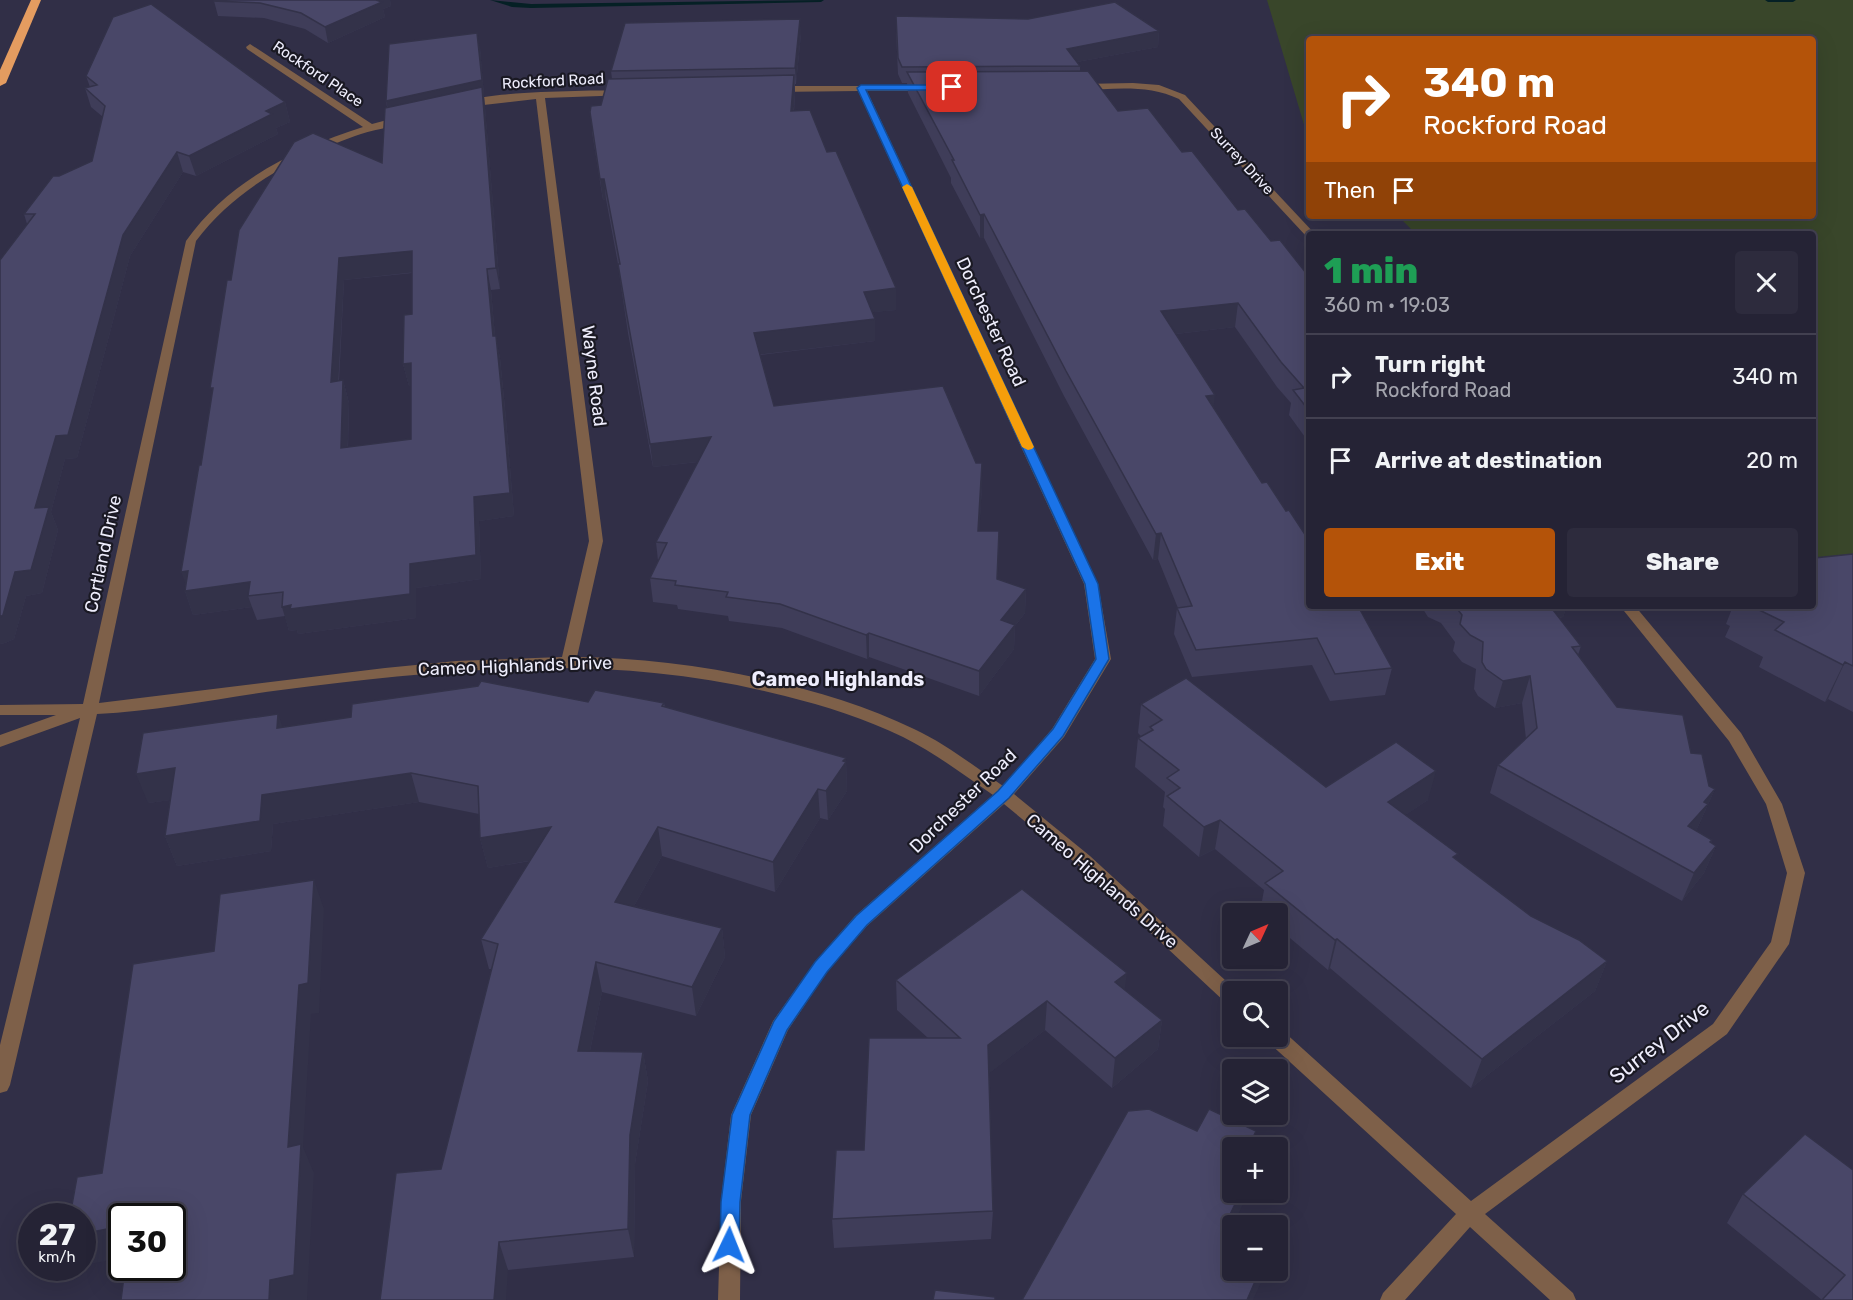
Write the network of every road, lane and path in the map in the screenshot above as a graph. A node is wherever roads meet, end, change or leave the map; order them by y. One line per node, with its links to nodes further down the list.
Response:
1 (36, 0): 3 (highway)
2 (250, 46): 12 (street, Rockford Place)
3 (0, 83)
4 (944, 87): 6 (street)
5 (1075, 87): 13 (street, Surrey Drive)
6 (861, 88): 7 (street); 19 (street, Dorchester Road)
7 (766, 90)
8 (635, 92): 9 (street, Rockford Road)
9 (540, 94): 10 (street, Rockford Road); 15 (street, Wayne Road)
10 (458, 105)
11 (414, 116): 12 (street)
12 (370, 127): 17 (street, Cortland Drive)
13 (1307, 231)
14 (1629, 609): 23 (street, Surrey Drive)
15 (570, 661): 17 (street, Cameo Highlands Drive); 19 (street, Cameo Highlands Drive)
16 (0, 710): 17 (street, Cameo Highlands Drive)
17 (90, 710): 18 (street, Cameo Highlands Drive); 22 (street, Cortland Drive)
18 (0, 741)
19 (1004, 795): 20 (street, Cameo Highlands Drive); 24 (street, Dorchester Road)
20 (1222, 988)
21 (1287, 1047): 23 (street)
22 (0, 1085)
23 (1469, 1214): 25 (street, Surrey Drive); 26 (street)
24 (729, 1300)
25 (1391, 1300)
26 (1565, 1300)

